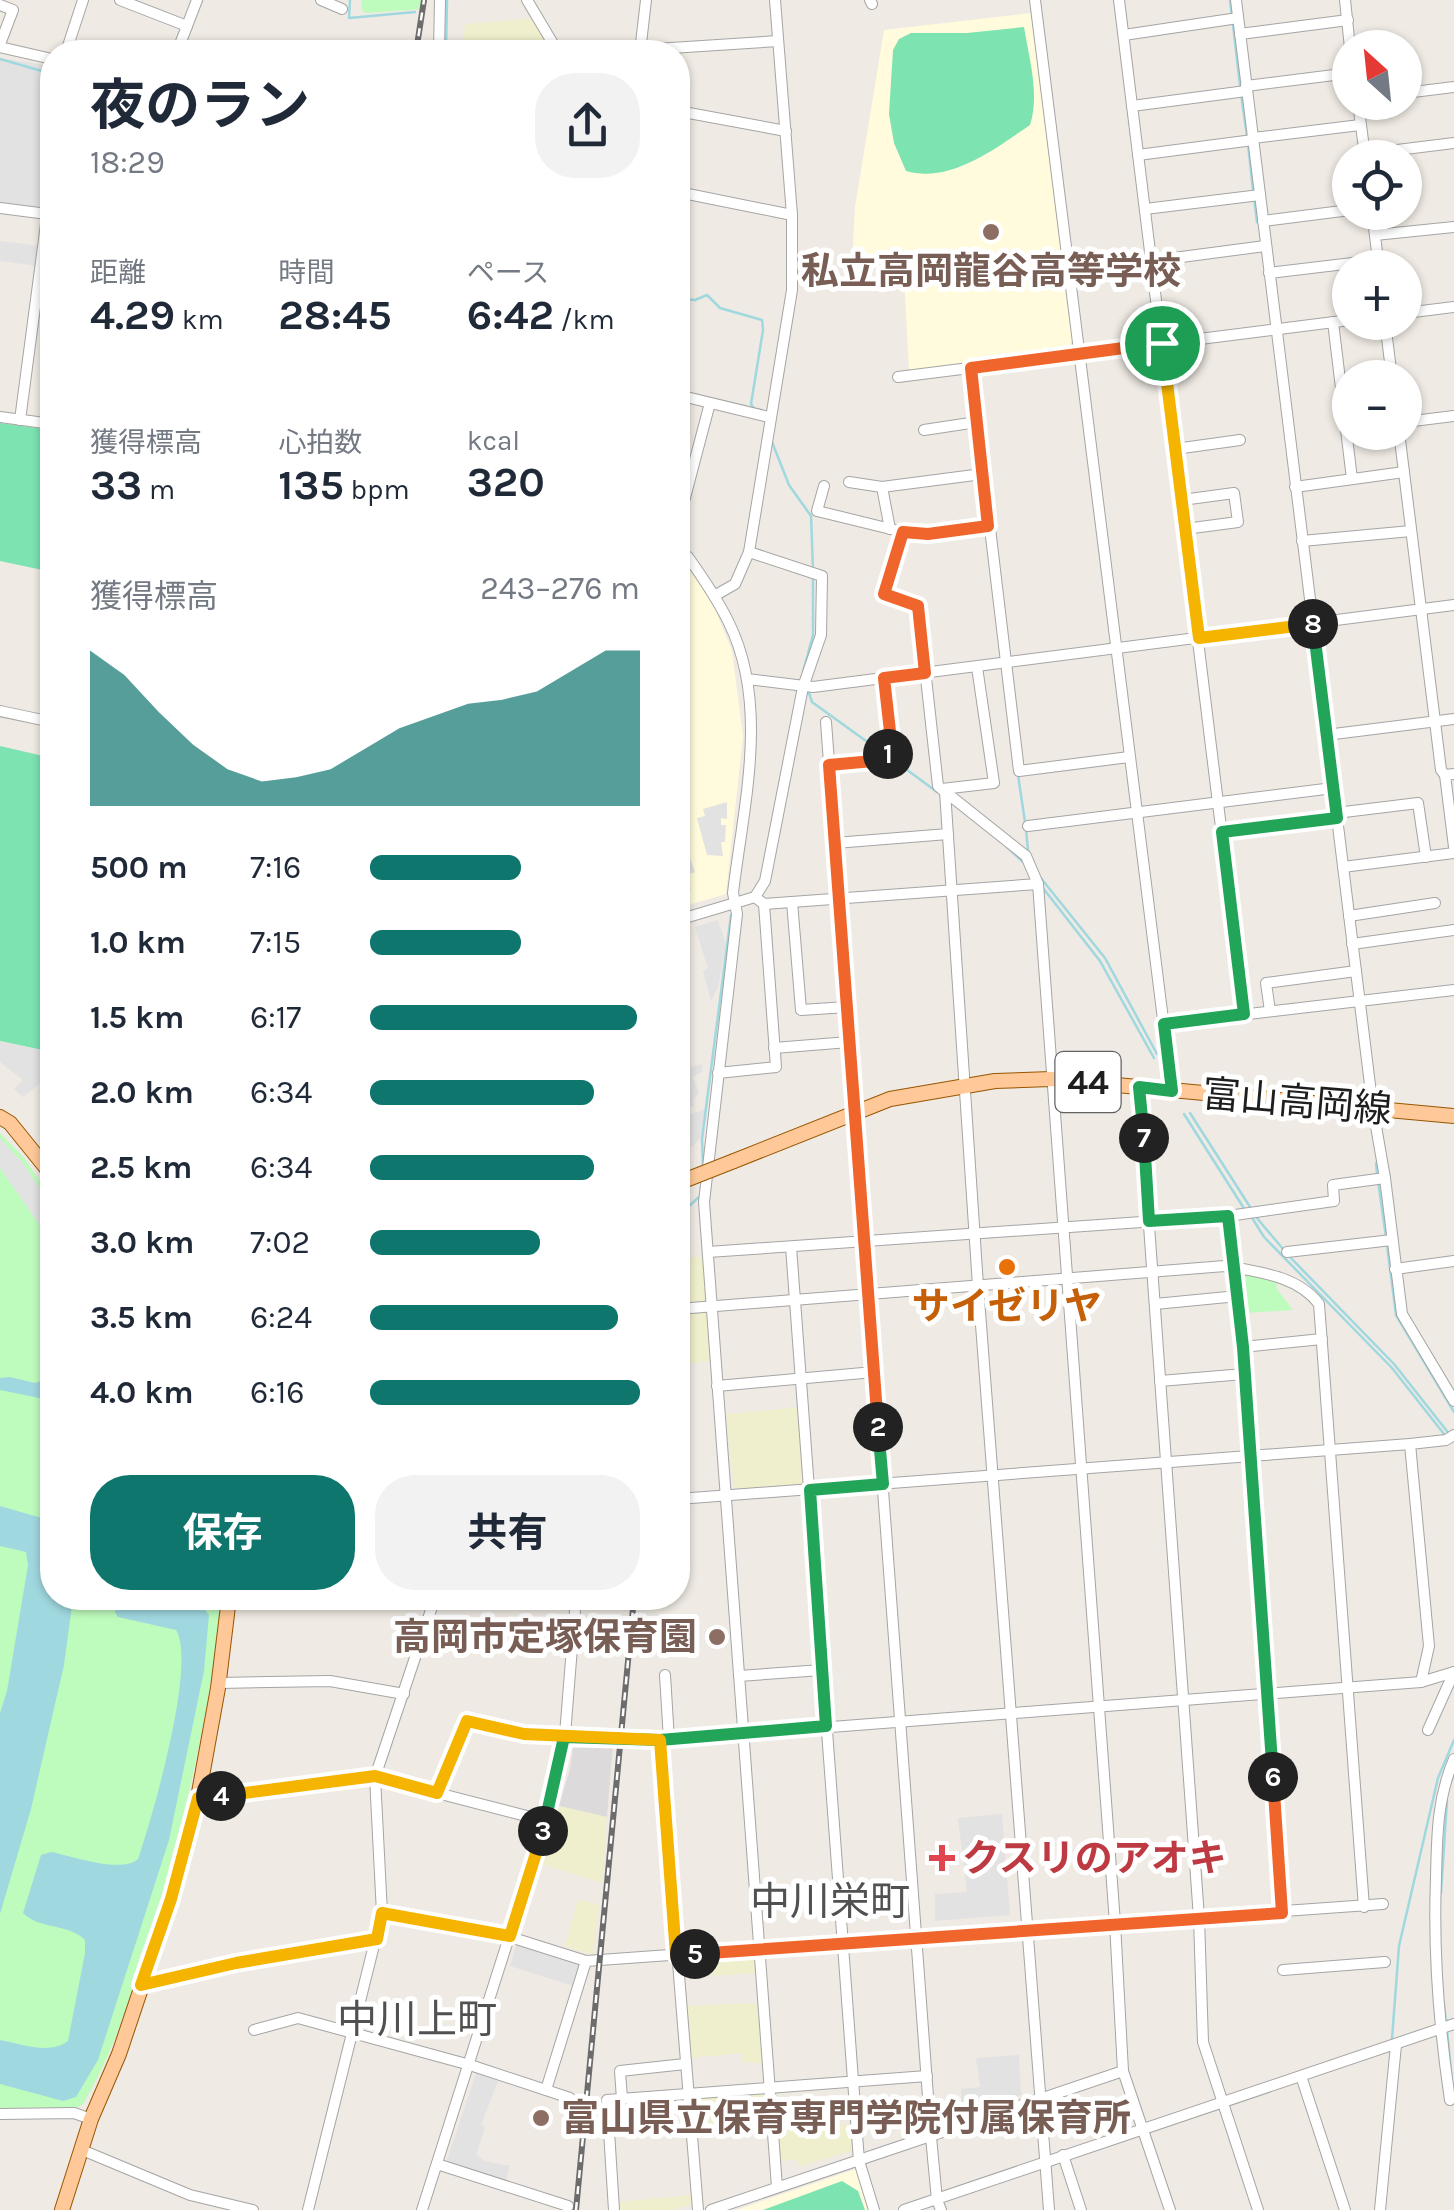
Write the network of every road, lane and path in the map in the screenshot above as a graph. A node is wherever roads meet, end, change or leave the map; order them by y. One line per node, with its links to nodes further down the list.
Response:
1 (83, 0): 21 (street)
2 (120, 0): 17 (street)
3 (197, 0): 17 (street)
4 (321, 0): 14 (street)
5 (440, 0): 23 (street)
6 (527, 0): 24 (street)
7 (646, 0): 25 (street)
8 (775, 0): 26 (street)
9 (1034, 0): 67 (street)
10 (1119, 0): 20 (street)
11 (1236, 0): 15 (street)
12 (1345, 0): 16 (street)
13 (0, 5): 27 (street)
14 (342, 9)
15 (1234, 19): 19 (street); 20 (street)
16 (1348, 20): 18 (street); 19 (street)
17 (186, 26): 22 (street)
18 (1349, 30)
19 (1240, 34): 32 (street)
20 (1124, 35): 34 (street)
21 (70, 40)
22 (182, 40)
23 (439, 40)
24 (551, 40)
25 (641, 40)
26 (778, 41): 28 (street); 38 (street)
27 (0, 45): 29 (street)
28 (690, 47)
29 (40, 55)
30 (1332, 76): 32 (street)
31 (1454, 87): 33 (street)
32 (1243, 90): 34 (street); 39 (street)
33 (1422, 91)
34 (1132, 106): 43 (street)
35 (690, 113): 38 (street)
36 (1360, 120): 37 (street)
37 (1360, 124): 39 (street); 40 (street)
38 (786, 131): 50 (street)
39 (1250, 140): 43 (street); 45 (street)
40 (1362, 140)
41 (1454, 144): 42 (street)
42 (1422, 148)
43 (1138, 155): 47 (street)
44 (690, 195): 50 (street)
45 (1256, 196): 47 (street); 51 (street)
46 (0, 208): 49 (street)
47 (1145, 209): 57 (street)
48 (1332, 212): 51 (street)
49 (40, 216)
50 (792, 216): 74 (street)
51 (1262, 222): 55 (street)
52 (1454, 227): 54 (street)
53 (1374, 230): 54 (street)
54 (1375, 235): 56 (street)
55 (1266, 246): 57 (street); 59 (street)
56 (1377, 250)
57 (1152, 261): 66 (street)
58 (1332, 268): 59 (street)
59 (1269, 273): 64 (street)
60 (40, 303): 75 (street)
61 (1454, 307): 62 (street)
62 (1422, 311)
63 (1332, 322): 64 (street)
64 (1276, 330): 66 (street); 90 (street)
65 (1336, 340): 86 (street)
66 (1162, 343): 67 (street); 81 (street)
67 (1080, 356): 68 (street); 105 (street)
68 (971, 368): 69 (street); 78 (street)
69 (898, 377)
70 (690, 398): 71 (street)
71 (710, 403): 74 (street); 85 (street)
72 (1454, 416): 76 (street)
73 (0, 417): 75 (street)
74 (770, 417): 98 (street)
75 (20, 420): 77 (street)
76 (1422, 420)
77 (40, 422)
78 (977, 422): 79 (street); 84 (street)
79 (924, 430)
80 (1240, 440): 81 (street)
81 (1175, 449): 91 (street)
82 (1401, 450): 83 (street)
83 (1404, 472): 86 (street); 95 (street)
84 (982, 474): 89 (street); 92 (street)
85 (690, 479)
86 (1352, 479): 90 (street)
87 (849, 482): 89 (street)
88 (824, 486): 93 (street)
89 (882, 487): 93 (street)
90 (1295, 487): 97 (street)
91 (1182, 500): 94 (street); 94 (street)
92 (988, 526): 96 (street); 106 (street)
93 (890, 529): 96 (street)
94 (1185, 529): 104 (street)
95 (1410, 531): 97 (street); 102 (street)
96 (903, 532): 108 (street)
97 (1302, 541): 103 (street)
98 (749, 552): 100 (street); 111 (street)
99 (690, 560): 100 (street)
100 (714, 596): 110 (street)
101 (1454, 605): 102 (street)
102 (1420, 609): 103 (street); 115 (street)
103 (1313, 623): 104 (street); 117 (street)
104 (1199, 638): 105 (street); 123 (street)
105 (1115, 648): 106 (street); 118 (street)
106 (1006, 663): 107 (street); 118 (street)
107 (978, 666): 108 (street); 122 (street)
108 (925, 673): 109 (street); 122 (street)
109 (884, 678): 111 (street); 119 (street)
110 (746, 679): 111 (street); 137 (street)
111 (807, 684): 136 (street)
112 (0, 711): 113 (street)
113 (40, 719)
114 (1454, 719): 115 (street)
115 (1435, 721): 117 (street); 120 (street)
116 (826, 722): 119 (street)
117 (1326, 734): 121 (street)
118 (1128, 758): 124 (street)
119 (829, 765): 129 (street)
120 (1450, 775): 130 (street)
121 (1333, 788): 123 (street); 125 (street)
122 (943, 790): 128 (street); 133 (street)
123 (1218, 802): 124 (street); 127 (street)
124 (1136, 814): 126 (street); 150 (street)
125 (1336, 816): 127 (street); 131 (street); 132 (street)
126 (1028, 826)
127 (1222, 832): 149 (street)
128 (948, 834): 129 (street); 134 (street)
129 (835, 843): 135 (street)
130 (1454, 850): 131 (street)
131 (1426, 857): 132 (street)
132 (1343, 867): 141 (street)
133 (1038, 884): 134 (street); 154 (street)
134 (952, 891): 135 (street); 155 (street)
135 (838, 900): 138 (street); 147 (street)
136 (760, 901): 137 (street); 138 (street); 152 (street)
137 (737, 902): 140 (street); 153 (street)
138 (792, 902): 147 (street)
139 (1436, 903): 141 (street)
140 (690, 916)
141 (1349, 916): 143 (street)
142 (1454, 930): 143 (street)
143 (1352, 944): 144 (street)
144 (1356, 971): 146 (street); 148 (street)
145 (1454, 990): 146 (street)
146 (1360, 1001): 148 (street); 158 (street)
147 (846, 1006): 151 (street)
148 (1270, 1011): 149 (street)
149 (1244, 1014): 150 (street)
150 (1164, 1024): 157 (street)
151 (849, 1042): 152 (street); 159 (street)
152 (774, 1048): 153 (street)
153 (718, 1073): 172 (street)
154 (1051, 1079): 155 (main road, 富山高岡線 / 44); 156 (main road, 富山高岡線 / 44); 167 (street)
155 (965, 1086): 159 (main road, 富山高岡線 / 44); 168 (street)
156 (1139, 1087): 157 (main road, 富山高岡線 / 44); 166 (street)
157 (1172, 1091): 158 (main road, 富山高岡線 / 44)
158 (1373, 1109): 161 (main road, 富山高岡線 / 44); 163 (street)
159 (855, 1110): 164 (main road, 富山高岡線 / 44, bridge); 170 (street)
160 (0, 1116): 162 (main road)
161 (1454, 1116)
162 (40, 1160)
163 (1381, 1178): 165 (street); 169 (street)
164 (690, 1179)
165 (1228, 1216): 166 (street); 175 (street)
166 (1149, 1221): 167 (street); 177 (street)
167 (1062, 1228): 168 (street); 178 (street)
168 (975, 1233): 170 (street); 179 (street)
169 (1392, 1240): 173 (street); 176 (street)
170 (866, 1242): 171 (street); 180 (street)
171 (791, 1247): 172 (street); 182 (street)
172 (708, 1252): 184 (street)
173 (1287, 1252)
174 (1454, 1261): 176 (street)
175 (1235, 1268): 177 (street); 181 (street); 186 (street)
176 (1396, 1269): 193 (street)
177 (1152, 1271): 178 (street); 183 (street)
178 (1067, 1278): 179 (street); 199 (street)
179 (978, 1286): 180 (street); 200 (street)
180 (870, 1294): 182 (street); 188 (street)
181 (1238, 1296): 183 (street); 187 (street)
182 (793, 1300): 184 (street); 190 (street)
183 (1155, 1304): 191 (street)
184 (712, 1307): 185 (street); 192 (street)
185 (690, 1308)
186 (1322, 1340): 187 (street); 196 (street)
187 (1243, 1347): 189 (street)
188 (874, 1372): 190 (street); 201 (street)
189 (1244, 1374): 191 (street); 197 (street)
190 (800, 1380): 192 (street); 202 (street)
191 (1160, 1380): 198 (street)
192 (717, 1386): 203 (street)
193 (1454, 1401)
194 (1450, 1438): 195 (street)
195 (1410, 1444): 196 (street); 212 (street)
196 (1330, 1450): 197 (street); 214 (street)
197 (1250, 1457): 198 (street); 216 (street)
198 (1166, 1463): 199 (street); 217 (street)
199 (1079, 1470): 200 (street); 218 (street)
200 (992, 1475): 201 (street); 219 (street)
201 (883, 1484): 202 (street); 220 (street)
202 (810, 1490): 203 (street); 208 (street)
203 (726, 1496): 204 (street); 211 (street)
204 (690, 1498)
205 (228, 1610): 213 (main road)
206 (432, 1610): 215 (street)
207 (575, 1610): 224 (street)
208 (822, 1670): 211 (street); 221 (street)
209 (1454, 1672): 212 (street); 222 (street)
210 (665, 1676): 225 (street)
211 (739, 1676): 223 (street)
212 (1421, 1682): 214 (street)
213 (219, 1683): 215 (street); 229 (main road)
214 (1346, 1688): 216 (street); 233 (street)
215 (404, 1694): 227 (street)
216 (1268, 1694): 217 (street); 235 (street)
217 (1183, 1700): 218 (street); 236 (street)
218 (1098, 1706): 219 (street); 237 (street)
219 (1010, 1712): 220 (street); 238 (street)
220 (901, 1720): 221 (street); 240 (street)
221 (826, 1726): 223 (street); 242 (street)
222 (1428, 1730)
223 (744, 1734): 225 (street); 243 (street)
224 (564, 1737): 225 (street); 228 (street); 231 (street)
225 (664, 1740): 244 (street)
226 (1454, 1758): 230 (street)
227 (375, 1776): 228 (street); 229 (street); 234 (street)
228 (437, 1793): 231 (street)
229 (198, 1798): 248 (main road)
230 (1446, 1809): 249 (street)
231 (546, 1821): 239 (street)
232 (1383, 1904): 233 (street)
233 (1364, 1907): 235 (street)
234 (382, 1913): 239 (street); 241 (street)
235 (1282, 1913): 236 (street)
236 (1199, 1918): 237 (street); 266 (street)
237 (1115, 1923): 238 (street); 255 (street)
238 (1028, 1930): 240 (street); 264 (street)
239 (510, 1936): 245 (street); 254 (street)
240 (917, 1938): 242 (street); 256 (street)
241 (377, 1939): 248 (street); 251 (street)
242 (844, 1942): 243 (street); 258 (street)
243 (760, 1949): 244 (street); 260 (street)
244 (676, 1955): 245 (street); 253 (street)
245 (586, 1961): 259 (street)
246 (1385, 1962): 247 (street)
247 (1283, 1970)
248 (141, 1985): 268 (main road)
249 (1448, 2026): 252 (street); 265 (street)
250 (254, 2030): 251 (street)
251 (352, 2031): 254 (street); 282 (street)
252 (1396, 2045): 257 (street); 294 (street)
253 (685, 2064): 261 (street); 263 (street)
254 (470, 2065): 259 (street); 275 (street)
255 (1123, 2071): 264 (street); 269 (street)
256 (928, 2076): 258 (street); 270 (street)
257 (1302, 2076): 266 (street); 293 (street)
258 (854, 2082): 260 (street); 273 (street)
259 (546, 2090): 262 (street)
260 (770, 2090): 261 (street); 276 (street)
261 (688, 2096): 263 (street); 285 (street)
262 (570, 2098)
263 (622, 2099): 284 (street)
264 (1040, 2100): 270 (street); 274 (street)
265 (1450, 2100)
266 (1223, 2104): 269 (street); 292 (street)
267 (0, 2114): 268 (street)
268 (91, 2119): 271 (main road)
269 (1142, 2130): 272 (street); 279 (street)
270 (931, 2137): 273 (street); 277 (street)
271 (82, 2150): 280 (main road); 281 (street)
272 (1063, 2155): 274 (street); 290 (street)
273 (860, 2161): 276 (street); 287 (street)
274 (1045, 2162): 277 (street); 289 (street)
275 (437, 2164): 278 (street); 283 (street)
276 (777, 2187): 286 (street)
277 (939, 2205): 288 (street)
278 (568, 2206)
279 (1169, 2208): 291 (street)
280 (62, 2210)
281 (254, 2210)
282 (308, 2210)
283 (422, 2210)
284 (614, 2210)
285 (698, 2210)
286 (711, 2210)
287 (874, 2210)
288 (904, 2210)
289 (1049, 2210)
290 (1081, 2210)
291 (1156, 2210)
292 (1258, 2210)
293 (1346, 2210)
294 (1380, 2210)

